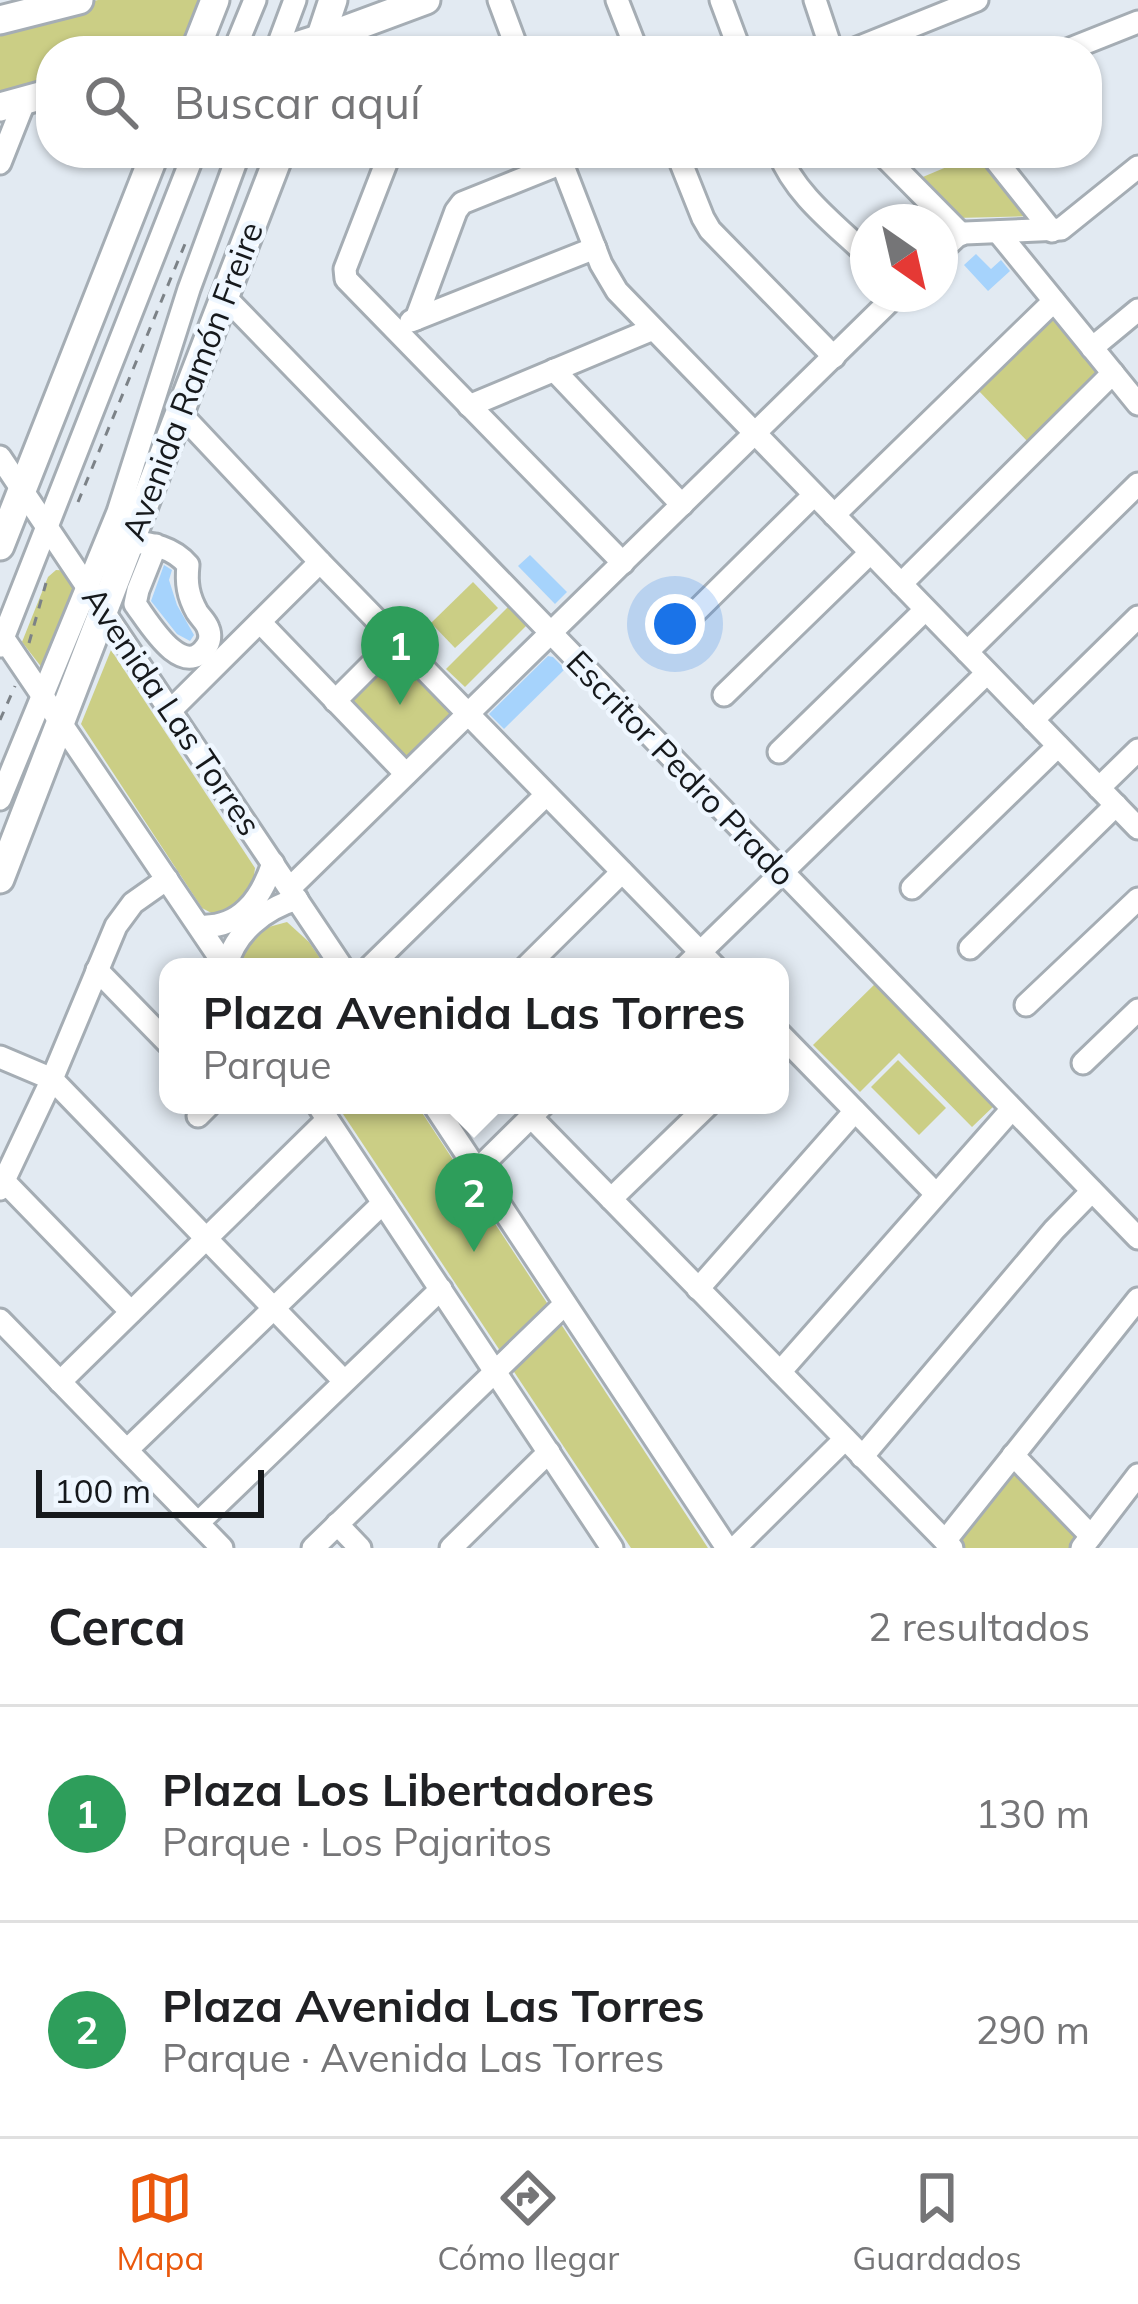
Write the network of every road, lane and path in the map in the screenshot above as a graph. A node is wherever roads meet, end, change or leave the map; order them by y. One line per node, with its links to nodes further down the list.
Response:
1 (79, 0): 12 (main road)
2 (215, 0): 15 (main road)
3 (255, 0): 16 (street)
4 (296, 0): 17 (street)
5 (333, 0): 14 (main road); 18 (main road)
6 (426, 0): 14 (main road)
7 (499, 0): 20 (street)
8 (617, 0): 21 (street)
9 (721, 0): 22 (street)
10 (815, 0): 23 (street)
11 (977, 0): 24 (street)
12 (9, 12)
13 (1138, 22): 25 (street)
14 (361, 25): 19 (main road)
15 (201, 36)
16 (240, 36)
17 (283, 36)
18 (321, 36)
19 (337, 36)
20 (512, 36)
21 (631, 36)
22 (734, 36)
23 (827, 36)
24 (887, 36)
25 (1102, 36)
26 (25, 100): 27 (street)
27 (0, 163)
28 (1138, 167): 40 (street)
29 (148, 168): 65 (main road)
30 (188, 168): 70 (street)
31 (234, 168): 58 (street)
32 (274, 168): 48 (main road, Avenida Ramón Freire)
33 (384, 168): 52 (street)
34 (538, 168): 51 (street)
35 (564, 168): 46 (street)
36 (683, 168): 55 (street)
37 (785, 168): 45 (street)
38 (896, 168): 42 (street)
39 (1002, 168): 40 (street)
40 (1052, 231): 41 (street)
41 (998, 232): 42 (street); 47 (street)
42 (961, 234): 43 (street)
43 (958, 237)
44 (187, 238): 68 (path)
45 (850, 238)
46 (595, 248): 51 (street); 53 (street)
47 (1054, 301): 54 (street); 69 (street)
48 (222, 306): 58 (street); 61 (main road, Avenida Ramón Freire); 81 (street, Escritor Pedro Prado)
49 (1138, 310): 54 (street)
50 (879, 312): 55 (street)
51 (416, 319): 52 (street)
52 (394, 328): 60 (street)
53 (653, 329): 56 (street); 62 (street)
54 (1092, 348): 57 (street)
55 (834, 356): 62 (street)
56 (554, 370): 60 (street); 67 (street)
57 (1113, 373): 59 (street); 76 (street)
58 (160, 380): 77 (street)
59 (1138, 404)
60 (469, 406): 75 (street)
61 (179, 412): 71 (main road, Avenida Ramón Freire); 74 (street)
62 (755, 434): 66 (street); 67 (street)
63 (0, 457): 65 (street, Avenida Las Torres)
64 (1138, 484): 85 (street)
65 (22, 490): 70 (street, Avenida Las Torres); 72 (main road)
66 (814, 495): 69 (street); 83 (street)
67 (682, 505): 75 (street)
68 (74, 512)
69 (834, 515): 73 (street)
70 (53, 537): 77 (street, Avenida Las Torres); 82 (street); 86 (path)
71 (143, 543): 71 (street); 77 (main road, Avenida Ramón Freire)
72 (0, 547)
73 (870, 553): 76 (street); 88 (street)
74 (320, 562): 80 (street); 84 (street)
75 (623, 563): 81 (street)
76 (901, 584): 78 (street)
77 (96, 598): 89 (street); 91 (street, Avenida Las Torres); 95 (main road, Avenida Ramón Freire)
78 (926, 610): 85 (street); 98 (street)
79 (1138, 617): 94 (street)
80 (260, 622): 90 (street); 91 (street)
81 (550, 634): 92 (street); 107 (street, Escritor Pedro Prado)
82 (1, 639): 86 (street)
83 (668, 639)
84 (396, 640): 90 (street); 92 (street)
85 (967, 652): 87 (street)
86 (23, 667): 89 (street); 93 (path)
87 (987, 673): 94 (street); 107 (street)
88 (724, 695)
89 (44, 697): 95 (street); 102 (street)
90 (335, 700): 99 (street)
91 (172, 710): 105 (street, Avenida Las Torres)
92 (468, 714): 99 (street); 101 (street)
93 (0, 720)
94 (1033, 720): 96 (street)
95 (62, 724): 108 (street); 109 (main road, Avenida Ramón Freire)
96 (1058, 746): 100 (street); 110 (street)
97 (1138, 750): 100 (street)
98 (779, 752)
99 (406, 774): 111 (street)
100 (1099, 788): 103 (street)
101 (546, 794): 106 (street); 118 (street)
102 (0, 799)
103 (1116, 806): 104 (street); 114 (street)
104 (1138, 828)
105 (273, 863): 111 (street, Avenida Las Torres); 113 (street)
106 (622, 872): 119 (street); 120 (street)
107 (782, 873): 121 (street); 130 (street, Escritor Pedro Prado)
108 (167, 878): 113 (street); 122 (street)
109 (0, 879)
110 (912, 888)
111 (293, 893): 116 (street); 117 (street, Avenida Las Torres)
112 (1138, 899): 123 (street)
113 (199, 926): 115 (street)
114 (970, 947)
115 (220, 958)
116 (229, 958)
117 (336, 958)
118 (379, 958)
119 (535, 958)
120 (697, 958)
121 (704, 958)
122 (97, 970): 125 (street); 129 (street)
123 (1026, 1005)
124 (1138, 1010): 128 (street)
125 (159, 1034)
126 (789, 1043): 131 (street)
127 (0, 1057): 129 (street)
128 (1083, 1063)
129 (52, 1079): 139 (street); 145 (street)
130 (1012, 1109): 140 (street, Escritor Pedro Prado); 141 (street)
131 (855, 1111): 141 (street); 147 (street)
132 (320, 1114): 145 (street)
133 (323, 1114): 143 (street)
134 (440, 1114): 138 (street)
135 (534, 1114): 138 (street)
136 (540, 1114): 142 (street)
137 (699, 1114): 142 (street)
138 (477, 1170): 149 (street)
139 (2, 1185): 151 (street)
140 (1092, 1191): 144 (street, Escritor Pedro Prado); 161 (street)
141 (937, 1194): 154 (street)
142 (611, 1199): 147 (street)
143 (383, 1203): 146 (street); 150 (street)
144 (1138, 1238)
145 (206, 1240): 150 (street); 151 (street)
146 (441, 1289): 153 (street); 155 (street)
147 (698, 1289): 154 (street)
148 (1138, 1299): 160 (street)
149 (566, 1304): 153 (street); 172 (street)
150 (273, 1308): 155 (street); 158 (street)
151 (131, 1312): 156 (street)
152 (0, 1320): 156 (street)
153 (495, 1370): 159 (street); 164 (street)
154 (780, 1372): 157 (street)
155 (344, 1381): 163 (street)
156 (60, 1382): 158 (street)
157 (845, 1439): 161 (street); 172 (street)
158 (127, 1450): 163 (street)
159 (549, 1452): 166 (street); 171 (street)
160 (1013, 1455): 165 (street); 167 (street)
161 (862, 1456): 167 (street)
162 (1138, 1475): 165 (street)
163 (198, 1523): 168 (street)
164 (337, 1524): 169 (street); 170 (street)
165 (1087, 1542)
166 (600, 1543)
167 (948, 1544)
168 (222, 1548)
169 (313, 1548)
170 (360, 1548)
171 (451, 1548)
172 (731, 1548)

